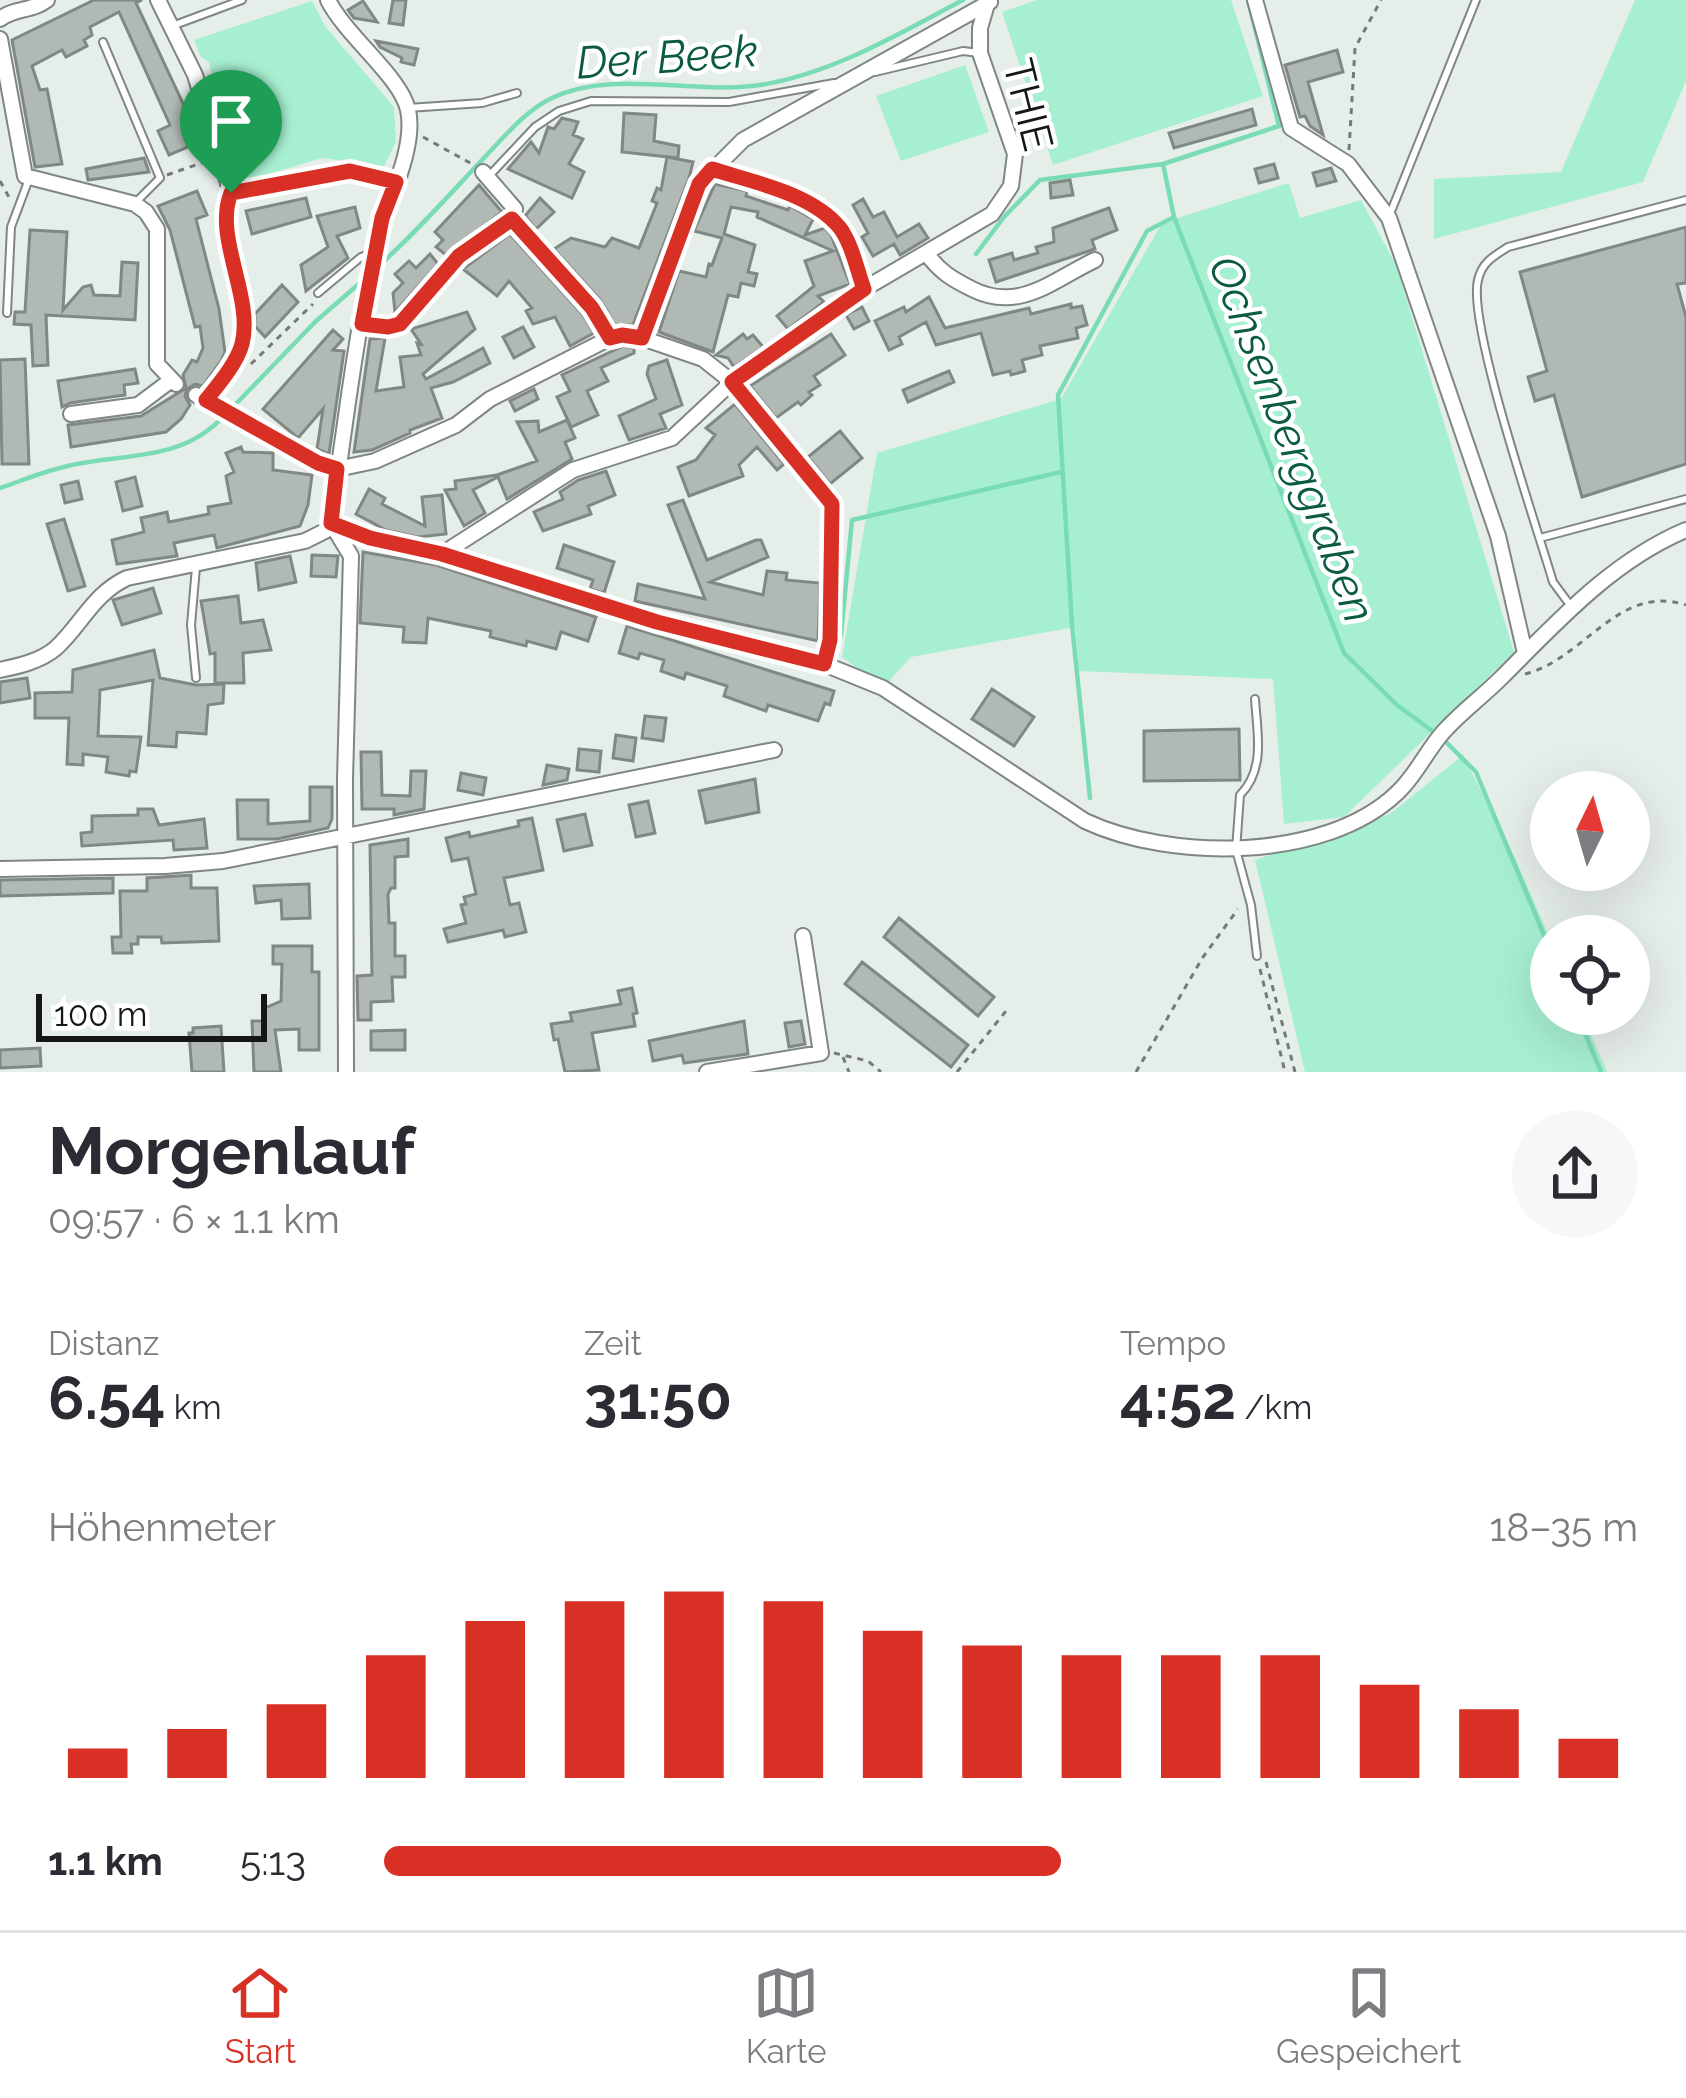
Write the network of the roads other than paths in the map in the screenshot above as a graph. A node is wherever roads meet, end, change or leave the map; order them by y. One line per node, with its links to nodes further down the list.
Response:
1 (47, 0): 8 (street)
2 (158, 0): 9 (street)
3 (242, 0): 9 (lane)
4 (328, 0): 16 (street)
5 (1256, 0): 24 (street)
6 (1476, 0): 24 (lane)
7 (991, 2): 12 (street, THIE); 13 (street)
8 (0, 19)
9 (171, 26): 21 (street)
10 (0, 39): 15 (street)
11 (103, 42): 23 (lane)
12 (980, 53): 13 (lane); 26 (street, THIE)
13 (856, 77): 17 (street); 18 (lane)
14 (517, 93): 16 (lane)
15 (5, 94): 19 (street)
16 (408, 108): 20 (street)
17 (712, 169): 29 (street); 34 (street)
18 (486, 174): 25 (street)
19 (28, 179): 23 (street); 31 (lane)
20 (396, 182): 21 (street); 27 (street)
21 (231, 193): 37 (street)
22 (1686, 200): 41 (lane)
23 (135, 204): 36 (street)
24 (1389, 218): 45 (street)
25 (512, 219): 32 (street); 33 (street)
26 (927, 254): 28 (street); 29 (street, THIE)
27 (373, 256): 30 (lane); 32 (street)
28 (1095, 260)
29 (864, 289): 35 (street, THIE)
30 (318, 293)
31 (7, 313)
32 (362, 324): 37 (street)
33 (610, 338): 34 (street); 37 (street)
34 (642, 338): 35 (street)
35 (732, 382): 42 (street, THIE); 46 (street)
36 (71, 414)
37 (337, 469): 39 (street)
38 (1686, 499): 41 (lane)
39 (331, 523): 42 (street); 43 (street); 51 (street)
40 (1686, 530): 44 (street)
41 (1540, 538): 44 (lane)
42 (442, 554): 46 (street)
43 (196, 563): 47 (street); 48 (lane)
44 (1573, 608): 45 (street)
45 (1525, 653): 52 (street)
46 (824, 664): 52 (street)
47 (0, 670)
48 (196, 678)
49 (1256, 699): 52 (lane)
50 (774, 750): 51 (street)
51 (345, 838): 53 (street); 56 (street)
52 (1236, 850): 55 (lane)
53 (0, 869)
54 (802, 936): 57 (street)
55 (1257, 956)
56 (346, 1072)
57 (707, 1072)

